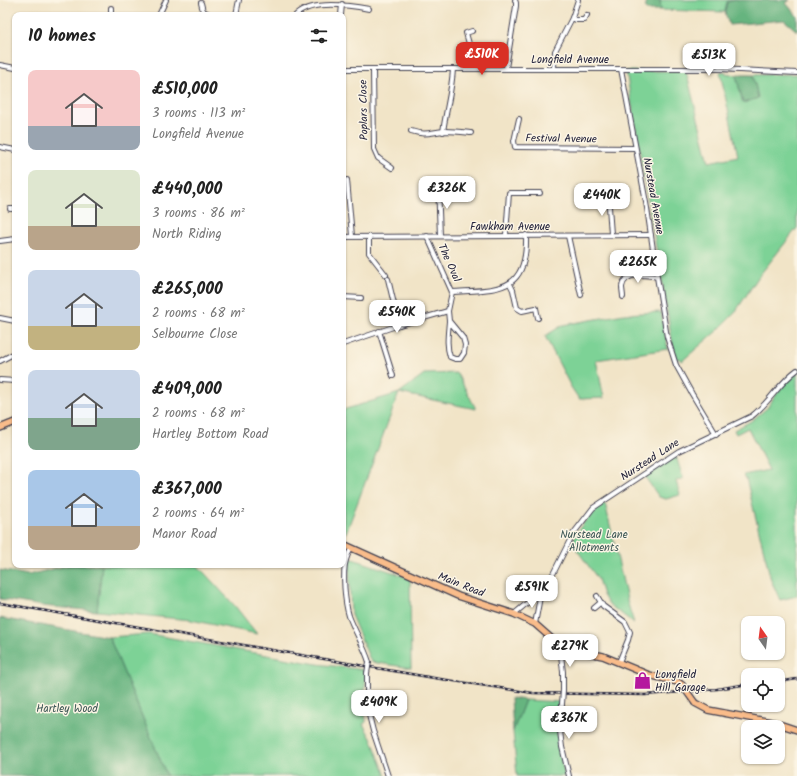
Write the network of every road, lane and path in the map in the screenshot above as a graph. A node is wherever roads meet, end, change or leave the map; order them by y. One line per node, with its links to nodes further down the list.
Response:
1 (166, 0): 10 (street)
2 (239, 0): 12 (street)
3 (515, 0): 21 (street)
4 (578, 0): 16 (street)
5 (200, 3): 11 (street)
6 (342, 4): 8 (street); 13 (street); 14 (street)
7 (111, 8): 9 (street)
8 (369, 9)
9 (111, 12)
10 (160, 12)
11 (203, 12)
12 (237, 12)
13 (299, 12)
14 (341, 12)
15 (587, 15): 16 (street)
16 (572, 18): 22 (street)
17 (472, 31): 20 (street)
18 (0, 65): 19 (street)
19 (12, 67)
20 (470, 68): 21 (street, Longfield Avenue); 25 (street, Longfield Avenue)
21 (506, 68): 22 (street, Longfield Avenue)
22 (554, 68): 26 (street, Longfield Avenue)
23 (346, 69): 24 (street, Longfield Avenue)
24 (373, 69): 25 (street, Longfield Avenue); 35 (street, Poplars Close)
25 (453, 69): 30 (street)
26 (621, 69): 27 (street, Longfield Avenue); 33 (street, Nurstead Avenue)
27 (797, 73)
28 (519, 119): 33 (street, Festival Avenue)
29 (411, 131): 30 (street)
30 (443, 132): 31 (street)
31 (471, 133)
32 (0, 147): 34 (street)
33 (635, 148): 42 (street, Nurstead Avenue)
34 (12, 149)
35 (392, 168)
36 (347, 180): 43 (street)
37 (438, 184): 45 (street)
38 (540, 192): 41 (street)
39 (607, 198): 40 (street)
40 (611, 234): 42 (street, Fawkham Avenue); 47 (street, Fawkham Avenue)
41 (506, 235): 45 (street, Fawkham Avenue); 46 (street, Fawkham Avenue)
42 (651, 235): 52 (street, Nurstead Avenue)
43 (352, 236): 48 (street, Fawkham Avenue); 49 (street, Fawkham Avenue)
44 (428, 236): 45 (street, Fawkham Avenue); 49 (street, Fawkham Avenue); 54 (street, The Oval)
45 (440, 236)
46 (526, 236): 47 (street, Fawkham Avenue); 53 (street)
47 (568, 236): 55 (street)
48 (346, 237)
49 (369, 237): 64 (street)
50 (12, 239): 51 (street)
51 (0, 241)
52 (657, 277): 57 (street); 75 (street, Nurstead Avenue)
53 (510, 284): 54 (street); 61 (street)
54 (452, 292): 59 (street, The Oval)
55 (581, 295)
56 (346, 297): 58 (street)
57 (623, 297)
58 (361, 298)
59 (448, 311): 63 (street, The Oval); 64 (street)
60 (0, 318): 62 (street)
61 (538, 318)
62 (12, 320)
63 (449, 321): 63 (street, The Oval)
64 (399, 325): 65 (street)
65 (379, 331): 66 (street); 70 (street)
66 (346, 343)
67 (12, 355): 68 (street)
68 (0, 361)
69 (797, 370): 75 (street, Nurstead Lane)
70 (393, 376)
71 (0, 380): 72 (street)
72 (12, 382)
73 (12, 423): 74 (main road)
74 (0, 428)
75 (716, 434): 80 (street, Nurstead Lane)
76 (346, 546): 77 (main road, Main Road)
77 (351, 549): 78 (street, bridge); 84 (main road, Main Road)
78 (346, 559)
79 (344, 568): 89 (street, bridge)
80 (539, 593): 84 (street, Nurstead Lane); 85 (street)
81 (598, 596): 82 (street)
82 (600, 603): 83 (street); 87 (street)
83 (594, 608)
84 (514, 614): 85 (main road, Main Road)
85 (535, 624): 86 (main road, Main Road)
86 (560, 646): 87 (main road, Main Road); 90 (street, bridge)
87 (619, 662): 88 (main road, Main Road, bridge)
88 (797, 730)
89 (388, 776)
90 (569, 776)

